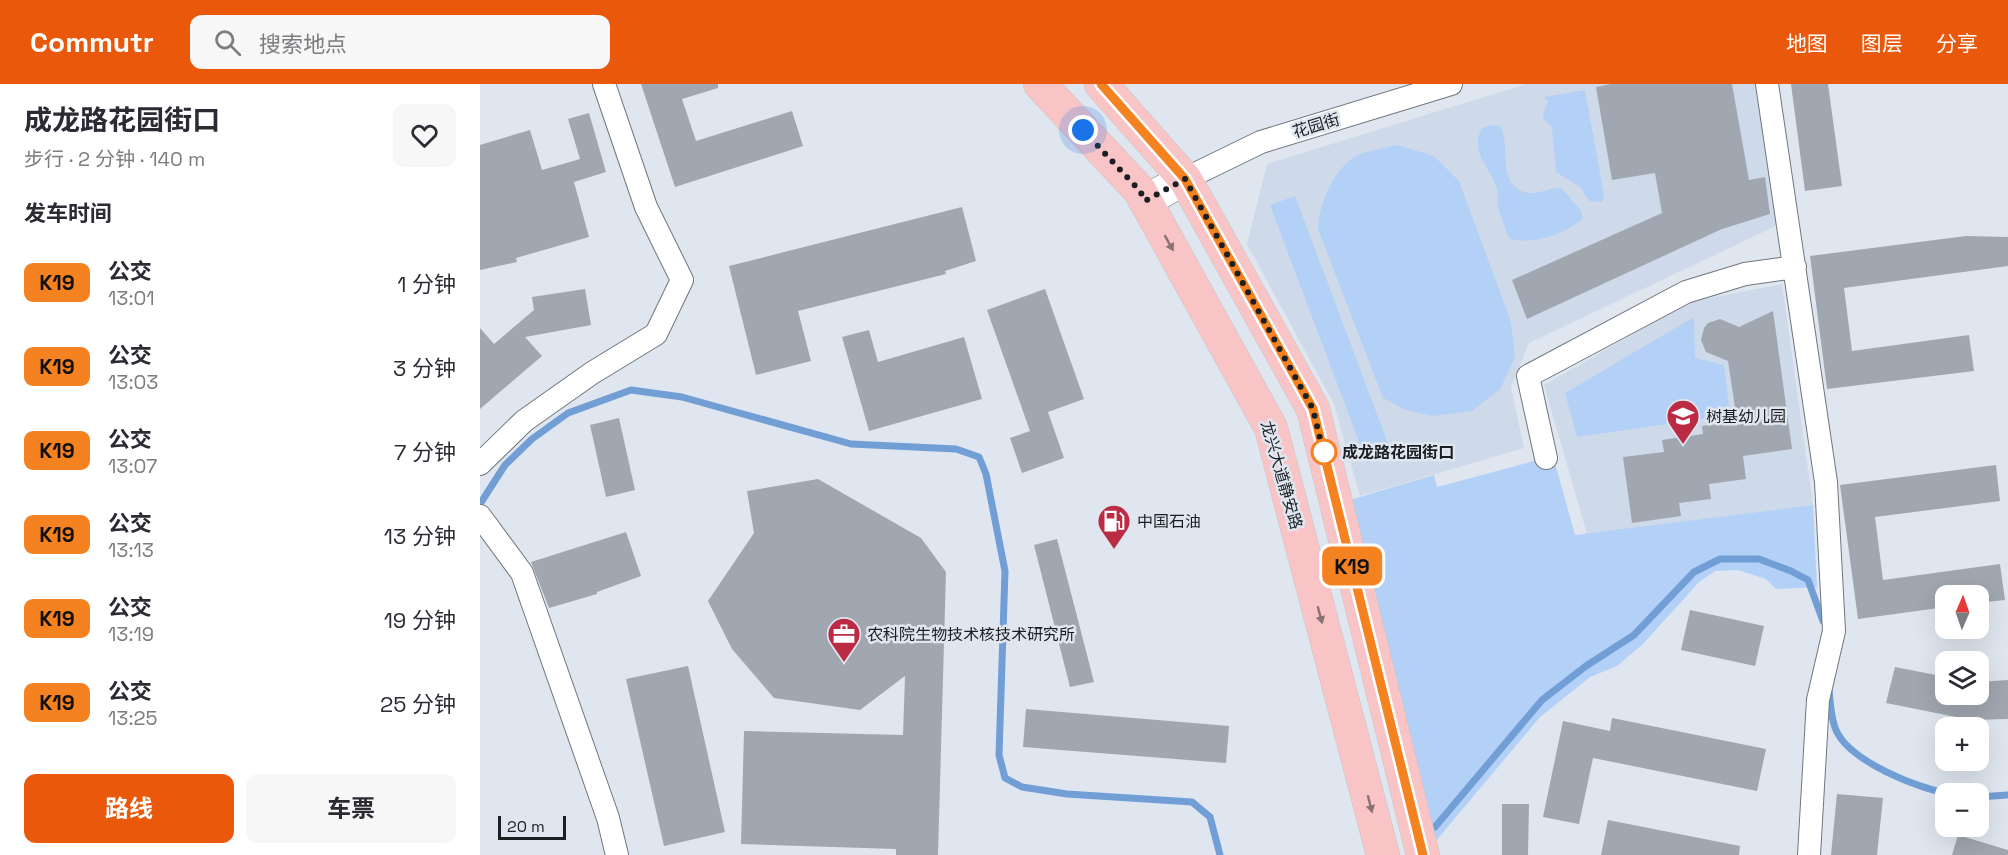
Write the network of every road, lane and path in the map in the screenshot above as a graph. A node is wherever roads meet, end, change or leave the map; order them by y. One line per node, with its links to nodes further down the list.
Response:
1 (604, 84): 10 (street)
2 (1040, 84): 7 (main road, 龙兴大道静安路)
3 (1101, 84): 6 (main road)
4 (1451, 84): 6 (street, 花园街)
5 (1767, 84): 8 (street)
6 (1185, 179): 7 (street); 14 (main road)
7 (1145, 201): 13 (main road, 龙兴大道静安路, one-way to 13)
8 (1795, 267): 9 (street); 15 (street)
9 (1546, 458)
10 (480, 464)
11 (483, 520): 12 (street)
12 (617, 855)
13 (1383, 855)
14 (1423, 855)
15 (1809, 855)

